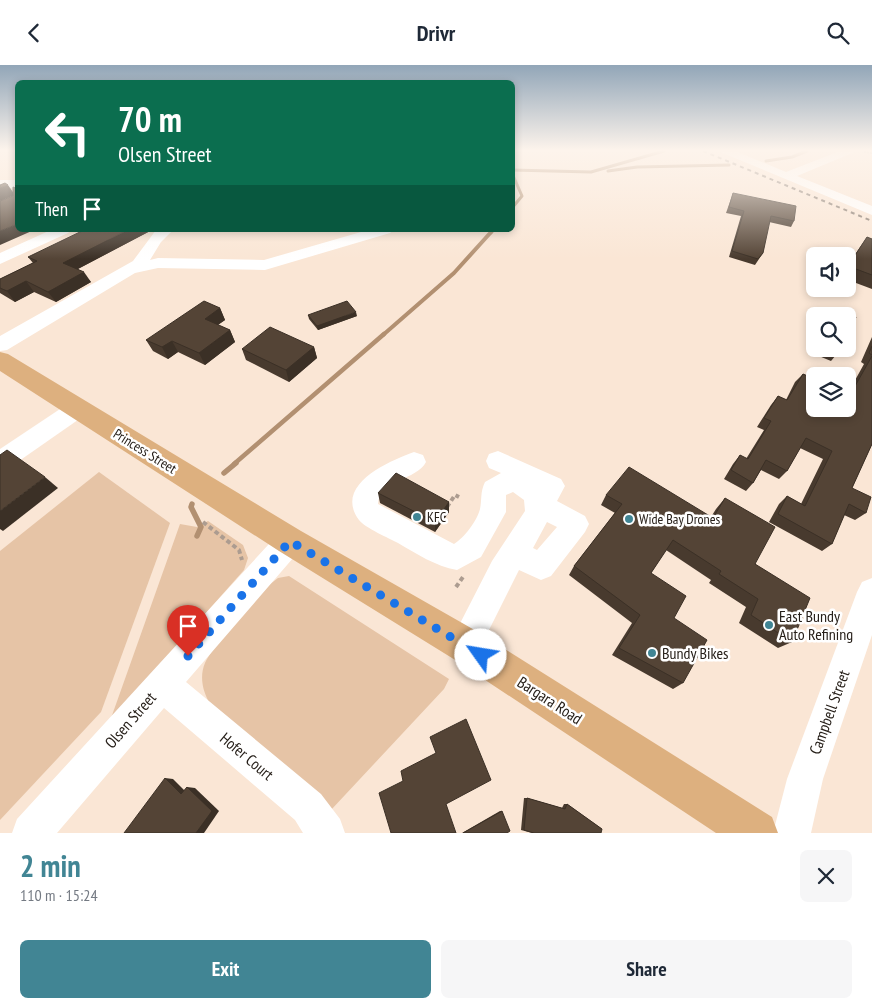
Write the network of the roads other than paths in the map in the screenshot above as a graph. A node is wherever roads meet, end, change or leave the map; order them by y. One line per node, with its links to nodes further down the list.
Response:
1 (811, 187): 2 (street)
2 (872, 211)
3 (59, 232): 6 (street)
4 (162, 232): 7 (street)
5 (379, 232): 7 (street)
6 (0, 259)
7 (128, 270): 8 (street)
8 (0, 345)
9 (0, 360): 10 (main road, Princess Street)
10 (77, 409): 11 (street); 15 (main road, Princess Street)
11 (0, 461)
12 (498, 461): 14 (street)
13 (414, 463): 14 (street)
14 (539, 510): 16 (street); 16 (street)
15 (290, 541): 18 (main road, Bargara Road); 19 (street, Olsen Street)
16 (515, 552): 18 (street)
17 (872, 592): 23 (street, Campbell Street)
18 (465, 645): 22 (main road, Bargara Road)
19 (162, 684): 20 (street, Olsen Street); 21 (street, Hofer Court)
20 (31, 833)
21 (326, 833)
22 (756, 833)
23 (792, 833)

